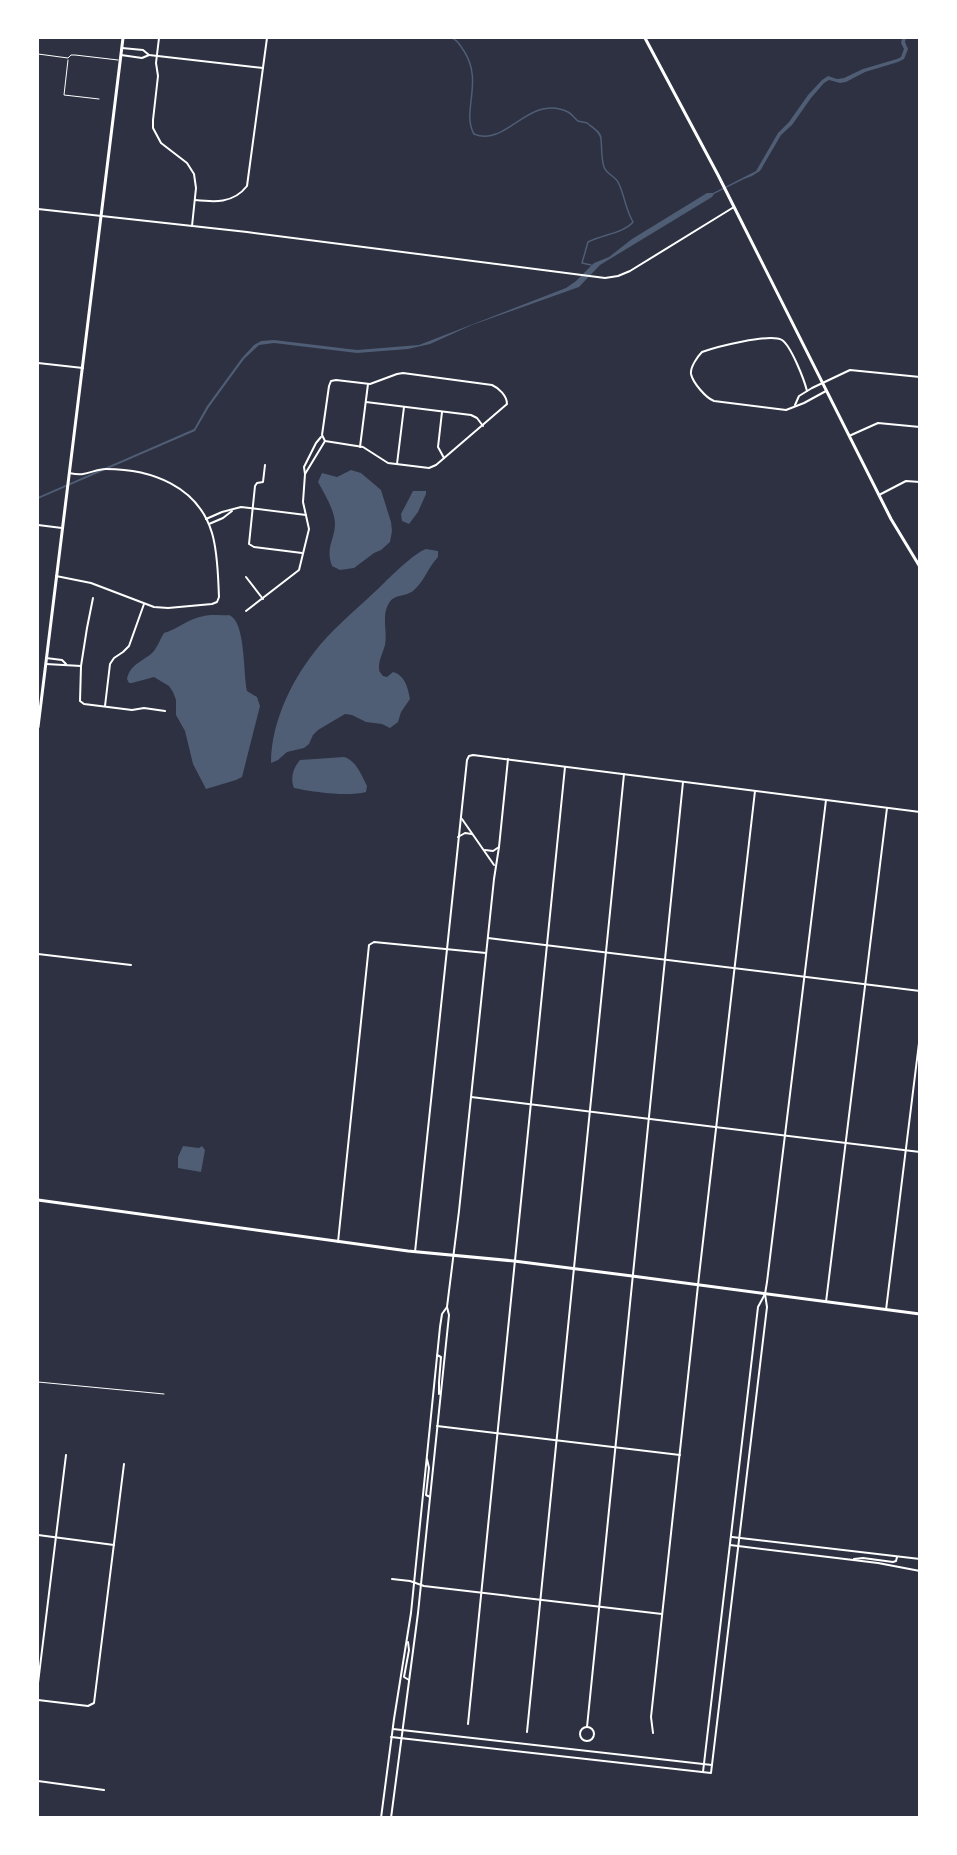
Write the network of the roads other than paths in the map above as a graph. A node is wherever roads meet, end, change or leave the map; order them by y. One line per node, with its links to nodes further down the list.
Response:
1 (123, 38): 5 (main road)
2 (159, 38): 9 (street)
3 (267, 38): 12 (street)
4 (645, 38): 15 (main road)
5 (122, 48): 7 (main road); 8 (street)
6 (38, 54): 10 (lane)
7 (121, 55): 8 (street); 11 (main road)
8 (150, 55): 9 (street)
9 (157, 56): 12 (street); 14 (street)
10 (68, 58): 11 (lane); 13 (lane)
11 (120, 60): 17 (main road)
12 (263, 68): 14 (street)
13 (99, 99)
14 (195, 200): 18 (street)
15 (734, 207): 18 (street); 22 (main road)
16 (38, 209): 17 (street)
17 (102, 217): 18 (street); 20 (main road)
18 (192, 226)
19 (38, 363): 20 (street)
20 (83, 368): 39 (main road)
21 (920, 377): 22 (street)
22 (822, 383): 24 (street); 25 (main road)
23 (368, 384): 26 (street); 30 (street); 32 (street)
24 (807, 390): 27 (street); 27 (street)
25 (826, 391): 27 (street); 33 (main road)
26 (366, 402): 28 (street); 35 (street)
27 (795, 405)
28 (404, 406): 29 (street); 37 (street)
29 (442, 411): 30 (street); 36 (street)
30 (483, 426): 36 (street)
31 (920, 427): 33 (street)
32 (322, 436): 34 (street); 40 (street)
33 (849, 436): 42 (main road)
34 (324, 441): 35 (street); 40 (street)
35 (360, 447): 37 (street)
36 (444, 458): 37 (street)
37 (397, 464)
38 (265, 465): 43 (street)
39 (69, 473): 46 (street); 49 (main road)
40 (305, 474): 45 (street)
41 (920, 482): 42 (street)
42 (879, 495): 52 (main road)
43 (252, 508): 44 (street); 45 (street); 50 (street)
44 (234, 509): 46 (street); 47 (street)
45 (307, 515): 50 (street)
46 (206, 519): 47 (street)
47 (209, 524): 58 (street)
48 (38, 525): 49 (street)
49 (62, 528): 54 (main road)
50 (303, 554): 57 (street)
51 (920, 556): 52 (street)
52 (914, 559): 53 (main road)
53 (920, 567)
54 (56, 576): 58 (street); 60 (main road)
55 (246, 577): 57 (street)
56 (93, 598): 63 (street)
57 (263, 599): 59 (street)
58 (144, 604): 65 (street)
59 (246, 611)
60 (46, 658): 61 (main road); 62 (street)
61 (45, 664): 62 (street); 64 (main road)
62 (66, 664): 63 (street)
63 (81, 666): 65 (street)
64 (39, 701): 67 (main road)
65 (105, 706): 66 (street)
66 (165, 711)
67 (38, 727)
68 (508, 759): 69 (street); 76 (street); 79 (street)
69 (565, 767): 70 (street); 83 (street)
70 (624, 774): 71 (street); 86 (street)
71 (683, 782): 72 (street); 88 (street)
72 (755, 791): 73 (street); 90 (street)
73 (826, 800): 74 (street); 91 (street)
74 (887, 808): 75 (street); 92 (street)
75 (920, 812)
76 (461, 816): 77 (street); 78 (street)
77 (472, 834): 78 (street); 80 (street)
78 (458, 838): 84 (street)
79 (499, 847): 80 (street); 81 (street)
80 (485, 850): 81 (street)
81 (495, 868): 82 (street)
82 (488, 938): 83 (street); 85 (street)
83 (548, 945): 86 (street); 96 (street)
84 (446, 949): 85 (street); 105 (street); 106 (street)
85 (486, 953): 95 (street)
86 (606, 953): 88 (street); 97 (street)
87 (38, 954): 89 (street)
88 (665, 960): 90 (street); 98 (street)
89 (131, 965)
90 (735, 968): 91 (street); 99 (street)
91 (805, 977): 92 (street); 100 (street)
92 (865, 984): 93 (street); 101 (street)
93 (920, 991)
94 (920, 1035): 102 (street)
95 (471, 1097): 96 (street); 107 (street)
96 (531, 1104): 97 (street); 108 (street)
97 (589, 1111): 98 (street); 109 (street)
98 (648, 1119): 99 (street); 110 (street)
99 (716, 1127): 100 (street); 111 (street)
100 (785, 1136): 101 (street); 112 (street)
101 (845, 1143): 102 (street); 113 (street)
102 (905, 1150): 103 (street); 115 (street)
103 (920, 1152)
104 (38, 1200): 105 (main road)
105 (338, 1242): 106 (main road)
106 (414, 1252): 107 (main road)
107 (453, 1256): 108 (main road); 114 (street)
108 (514, 1261): 109 (main road); 122 (street)
109 (573, 1268): 110 (main road); 123 (street)
110 (632, 1275): 111 (main road); 124 (street)
111 (699, 1284): 112 (main road); 127 (street)
112 (765, 1294): 113 (main road); 132 (street); 133 (street)
113 (826, 1302): 115 (main road)
114 (447, 1306): 117 (street); 120 (street)
115 (886, 1310): 116 (main road)
116 (920, 1314)
117 (437, 1355): 120 (street); 125 (street)
118 (38, 1382): 119 (lane)
119 (164, 1394)
120 (440, 1400): 121 (street)
121 (437, 1426): 122 (street); 129 (street)
122 (497, 1434): 123 (street); 144 (street)
123 (556, 1441): 124 (street); 145 (street)
124 (615, 1448): 127 (street); 146 (street)
125 (427, 1453): 129 (street); 142 (street)
126 (66, 1455): 131 (street)
127 (680, 1455): 147 (street)
128 (124, 1464): 134 (street)
129 (430, 1497): 143 (street)
130 (38, 1535): 131 (street)
131 (56, 1537): 134 (street); 150 (street)
132 (731, 1537): 133 (street); 135 (street)
133 (739, 1538): 136 (street); 137 (street)
134 (114, 1545): 151 (street)
135 (730, 1545): 136 (street); 160 (street)
136 (738, 1546): 139 (street); 161 (street)
137 (897, 1557): 138 (street); 139 (street)
138 (920, 1559)
139 (848, 1560): 140 (street)
140 (920, 1570)
141 (392, 1579): 142 (street)
142 (414, 1582): 143 (street); 148 (street)
143 (421, 1585): 144 (street); 149 (street)
144 (481, 1593): 145 (street); 152 (street)
145 (540, 1600): 146 (street); 156 (street)
146 (599, 1607): 147 (street); 153 (street)
147 (662, 1614): 157 (street)
148 (407, 1636): 149 (street); 154 (street)
149 (409, 1680): 155 (street)
150 (38, 1683)
151 (38, 1700)
152 (468, 1724)
153 (587, 1727): 153 (street)
154 (392, 1729): 155 (street); 158 (street)
155 (402, 1730): 159 (street); 160 (street)
156 (527, 1732)
157 (652, 1733)
158 (391, 1737): 159 (street); 165 (street)
159 (401, 1738): 162 (street); 166 (street)
160 (704, 1764): 161 (street); 162 (street)
161 (712, 1765): 162 (street)
162 (703, 1772)
163 (38, 1781): 164 (street)
164 (105, 1790)
165 (381, 1818)
166 (391, 1818)

